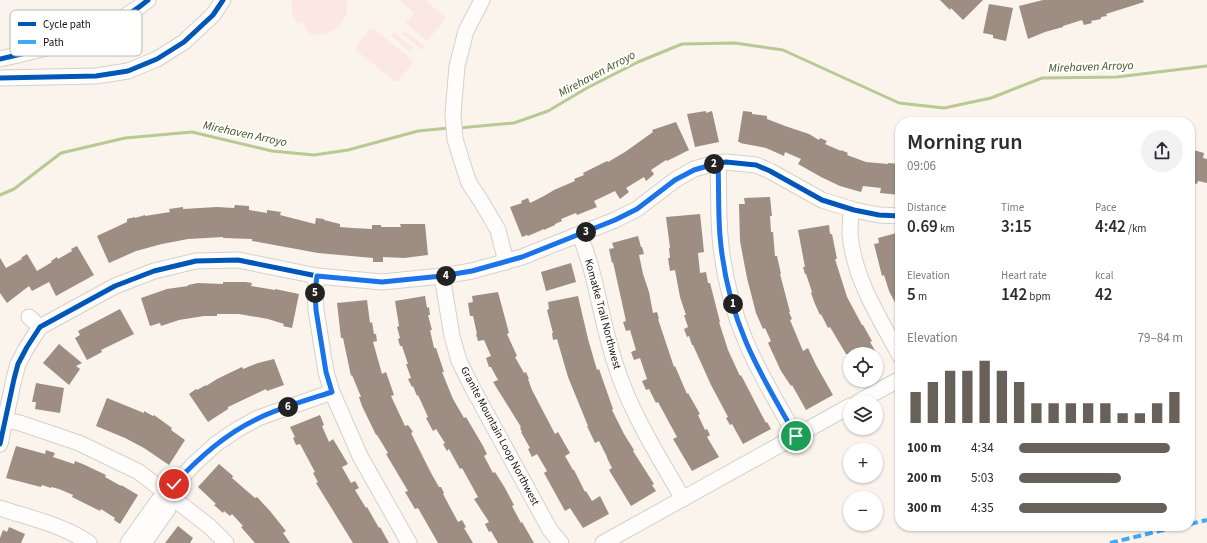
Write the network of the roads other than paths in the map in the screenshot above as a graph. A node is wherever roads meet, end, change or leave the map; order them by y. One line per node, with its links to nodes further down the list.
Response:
1 (148, 0): 4 (street)
2 (223, 0): 7 (street)
3 (482, 0): 12 (street)
4 (133, 10)
5 (12, 56): 6 (street)
6 (0, 59)
7 (0, 78)
8 (718, 163): 9 (street); 11 (street); 21 (street)
9 (851, 209): 10 (street); 15 (street)
10 (895, 216)
11 (580, 235): 12 (street); 24 (street, Komatke Trail Northwest)
12 (506, 262): 14 (street)
13 (317, 276): 14 (street); 17 (street); 20 (street)
14 (442, 276): 31 (street, Granite Mountain Loop Northwest)
15 (895, 347)
16 (895, 381): 18 (street)
17 (332, 392): 23 (street); 30 (street)
18 (870, 395)
19 (843, 410): 21 (street)
20 (5, 420): 22 (street); 23 (street)
21 (796, 436): 24 (street)
22 (0, 444)
23 (168, 493): 27 (street); 28 (street); 29 (street)
24 (683, 499): 32 (street)
25 (0, 508): 26 (street)
26 (89, 543)
27 (128, 543)
28 (144, 543)
29 (226, 543)
30 (409, 543)
31 (561, 543)
32 (604, 543)

